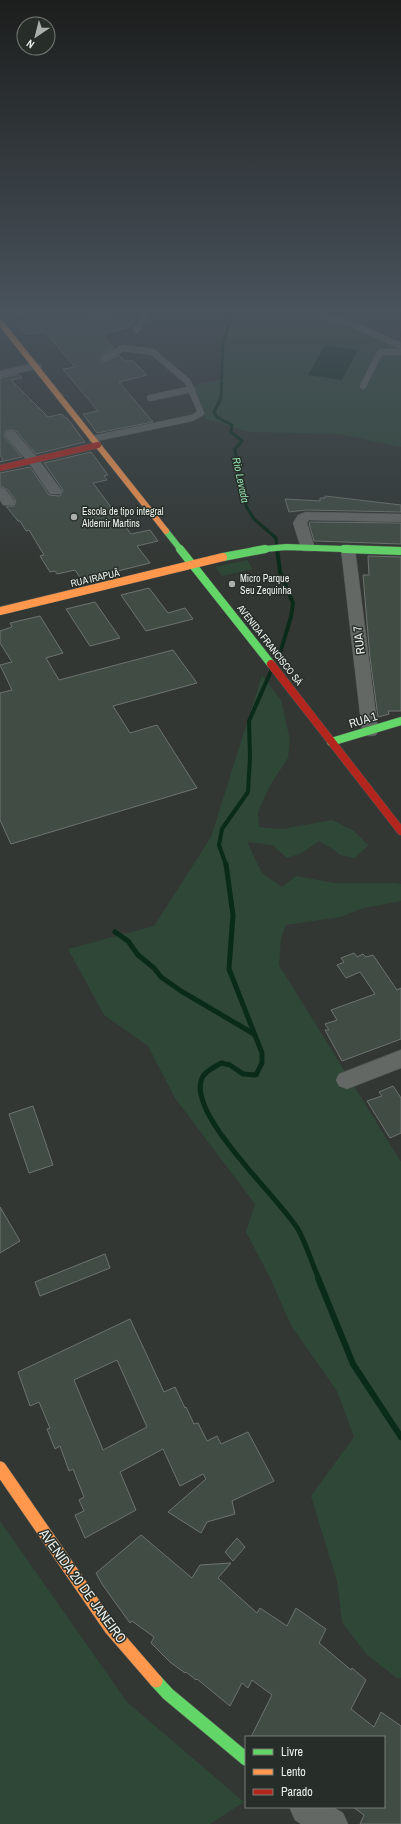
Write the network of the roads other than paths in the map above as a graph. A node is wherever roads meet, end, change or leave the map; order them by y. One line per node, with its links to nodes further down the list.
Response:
1 (59, 395): 6 (main road, AVENIDA FRANCISCO SÁ)
2 (163, 395): 4 (lane)
3 (194, 395): 6 (lane)
4 (150, 398)
5 (11, 435): 7 (street)
6 (95, 442): 7 (main road); 14 (main road, AVENIDA FRANCISCO SÁ)
7 (33, 460): 8 (main road); 9 (street)
8 (0, 468)
9 (55, 491)
10 (401, 518): 11 (street)
11 (308, 548): 12 (main road, RUA IRAPUÃ); 14 (main road, RUA IRAPUÃ)
12 (348, 549): 13 (main road, RUA IRAPUÃ); 17 (street, RUA 7)
13 (401, 551)
14 (195, 566): 15 (main road, RUA IRAPUÃ); 18 (main road, AVENIDA FRANCISCO SÁ)
15 (0, 612)
16 (401, 721): 17 (main road, RUA 1)
17 (370, 731): 18 (main road, RUA 1)
18 (331, 742): 19 (main road, AVENIDA FRANCISCO SÁ)
19 (401, 832)
20 (401, 1059): 21 (street)
21 (347, 1080)
22 (0, 1468): 23 (main road, AVENIDA 20 DE JANEIRO)
23 (245, 1758)
24 (308, 1813): 25 (street)
25 (332, 1824)

